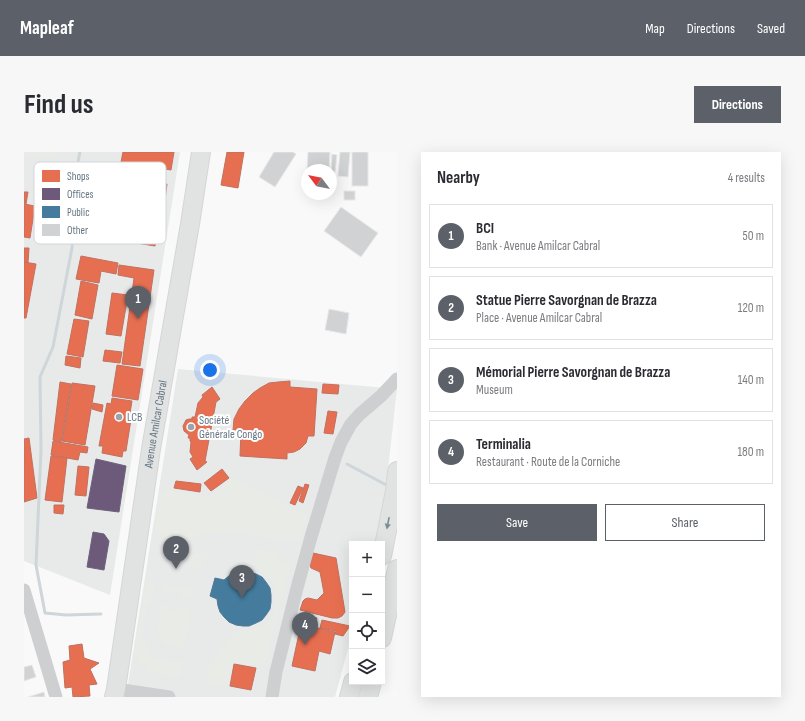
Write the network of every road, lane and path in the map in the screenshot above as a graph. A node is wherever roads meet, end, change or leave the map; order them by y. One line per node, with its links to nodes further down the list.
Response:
1 (201, 152): 10 (main road, Avenue Amilcar Cabral)
2 (397, 379): 13 (street)
3 (396, 479): 4 (main road, one-way to 4)
4 (385, 541)
5 (397, 569): 7 (main road)
6 (24, 590): 11 (street)
7 (385, 624)
8 (352, 685): 14 (main road)
9 (371, 685): 15 (main road)
10 (114, 693): 12 (street)
11 (56, 697)
12 (169, 697)
13 (272, 697)
14 (349, 697)
15 (368, 697)

